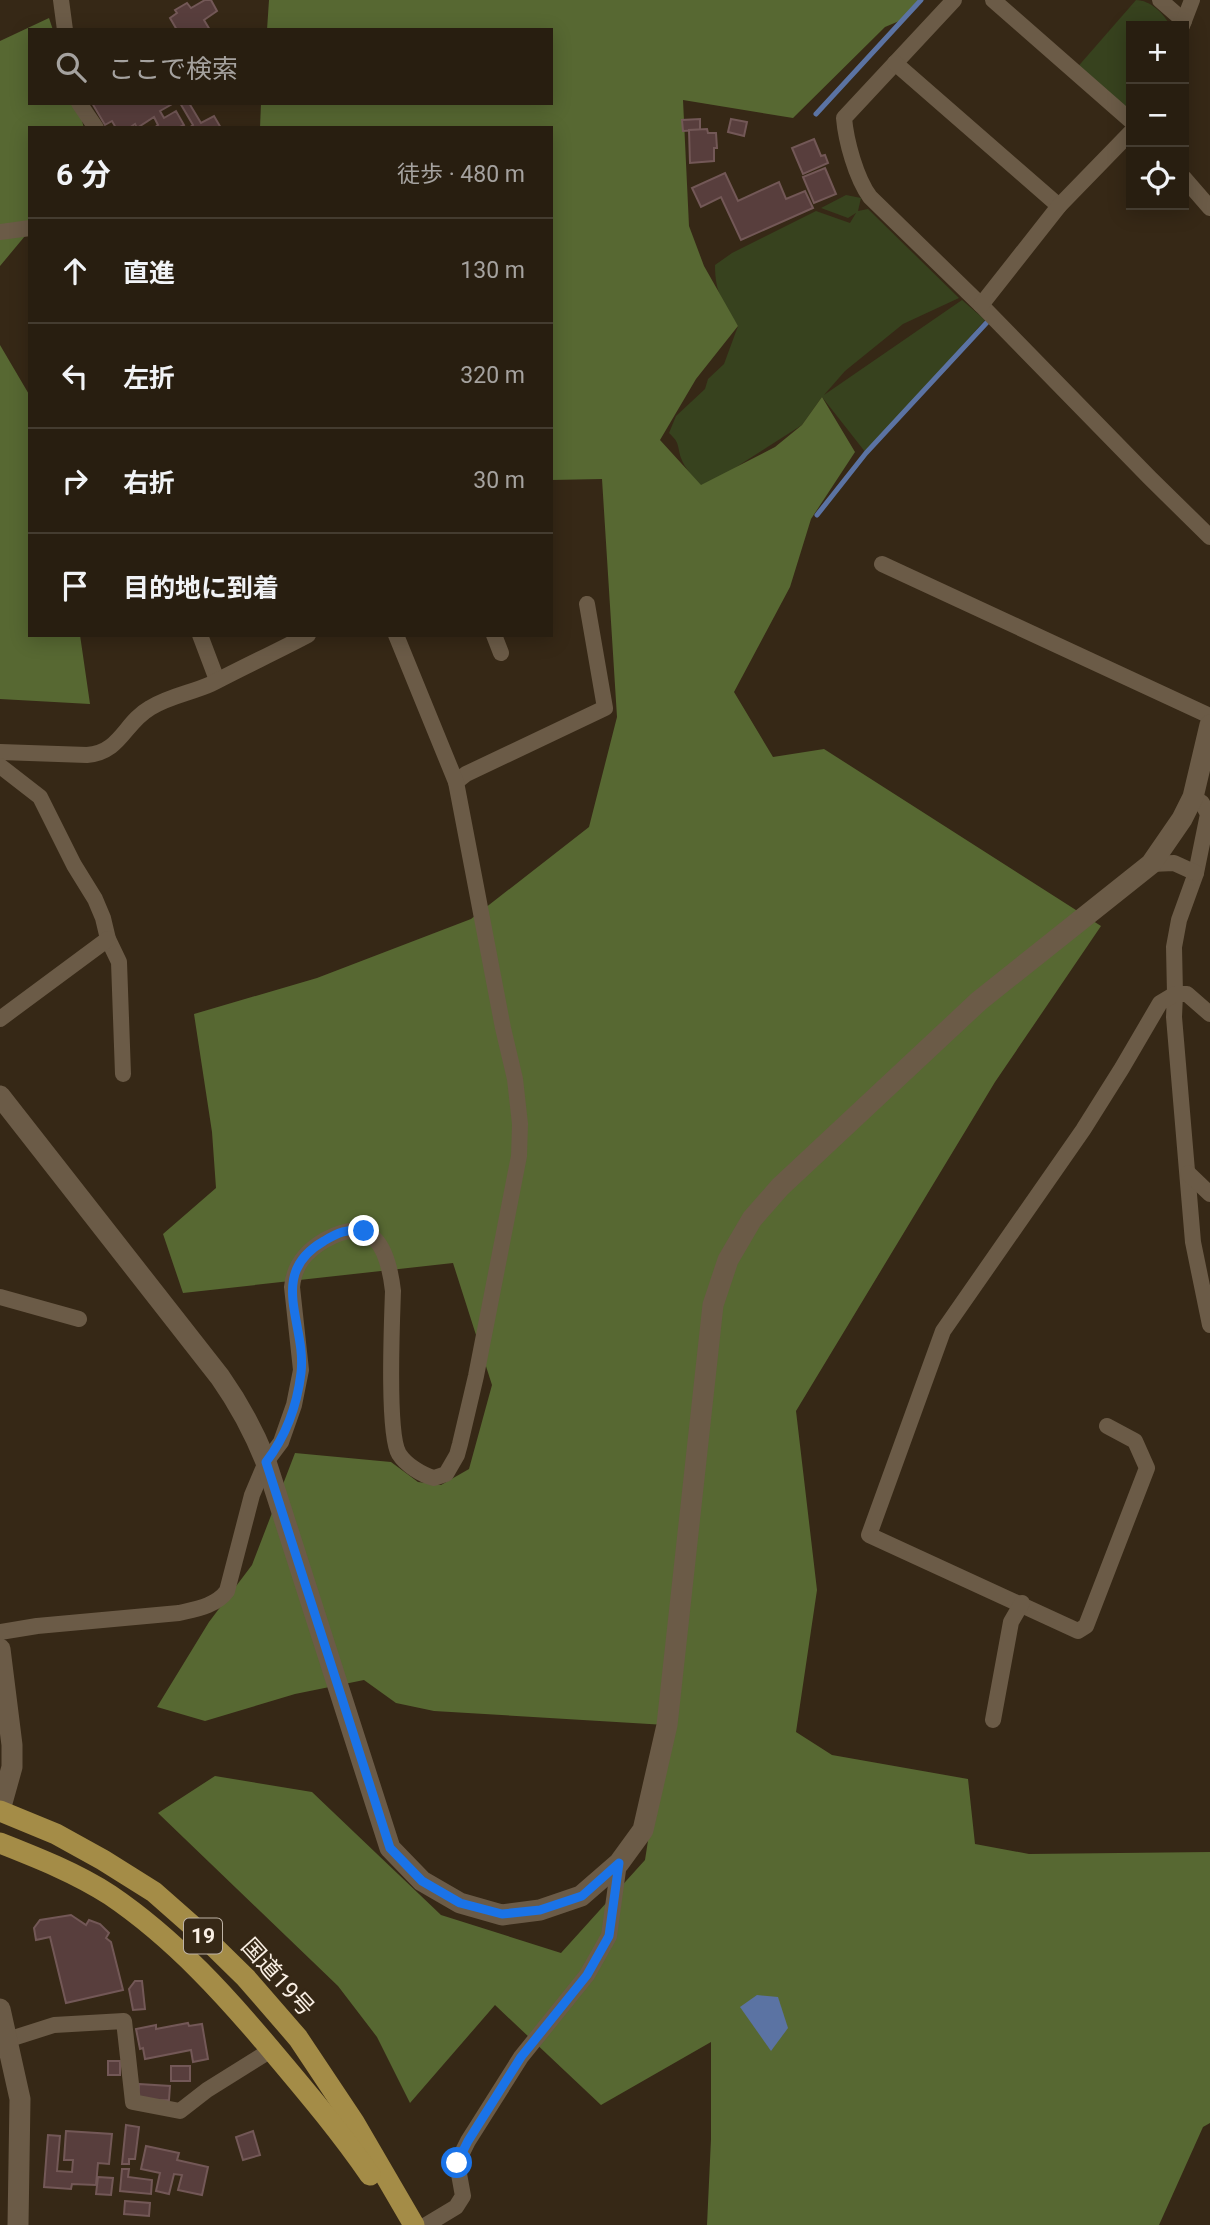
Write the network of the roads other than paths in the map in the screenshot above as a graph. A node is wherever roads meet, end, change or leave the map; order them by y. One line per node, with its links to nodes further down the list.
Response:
1 (61, 0): 8 (street)
2 (954, 0): 9 (street)
3 (993, 0): 11 (street)
4 (1160, 0): 6 (street)
5 (1192, 0): 7 (street)
6 (1180, 21)
7 (1184, 21)
8 (65, 28)
9 (895, 63): 15 (street); 19 (street)
10 (80, 105): 12 (street)
11 (1126, 117)
12 (95, 126)
13 (1126, 137): 15 (street)
14 (1189, 184): 16 (street)
15 (1059, 206): 19 (street)
16 (1210, 208)
17 (28, 228): 18 (street)
18 (0, 233)
19 (981, 304): 20 (street)
20 (1210, 537)
21 (882, 564): 29 (street)
22 (587, 604): 33 (street)
23 (201, 637): 28 (street)
24 (304, 637): 28 (street)
25 (397, 637): 33 (street)
26 (495, 637): 27 (street)
27 (501, 653)
28 (217, 680): 31 (street)
29 (1210, 716)
30 (1210, 725): 34 (street)
31 (0, 752)
32 (0, 766): 37 (street)
33 (456, 782): 49 (street)
34 (1193, 797): 35 (street); 36 (street)
35 (1150, 863): 36 (street); 56 (street)
36 (1196, 873): 38 (street)
37 (108, 939): 40 (street); 41 (street)
38 (1175, 994): 39 (street); 43 (street); 50 (street)
39 (1209, 1010)
40 (0, 1019)
41 (123, 1074)
42 (0, 1096): 49 (street)
43 (1188, 1173): 44 (street); 47 (street)
44 (1210, 1194)
45 (0, 1297): 46 (street)
46 (79, 1319)
47 (1210, 1323)
48 (1107, 1426): 50 (street)
49 (266, 1462): 51 (street); 56 (street)
50 (1022, 1604): 53 (street)
51 (0, 1632)
52 (0, 1649): 54 (street)
53 (993, 1720)
54 (0, 1811): 62 (highway, 国道19号 / 19)
55 (0, 1843): 59 (highway, 19)
56 (619, 1863): 63 (street)
57 (0, 2010): 58 (street)
58 (7, 2040): 59 (street); 60 (street)
59 (271, 2050): 61 (highway, 19)
60 (18, 2225)
61 (401, 2225)
62 (414, 2225)
63 (426, 2225)

